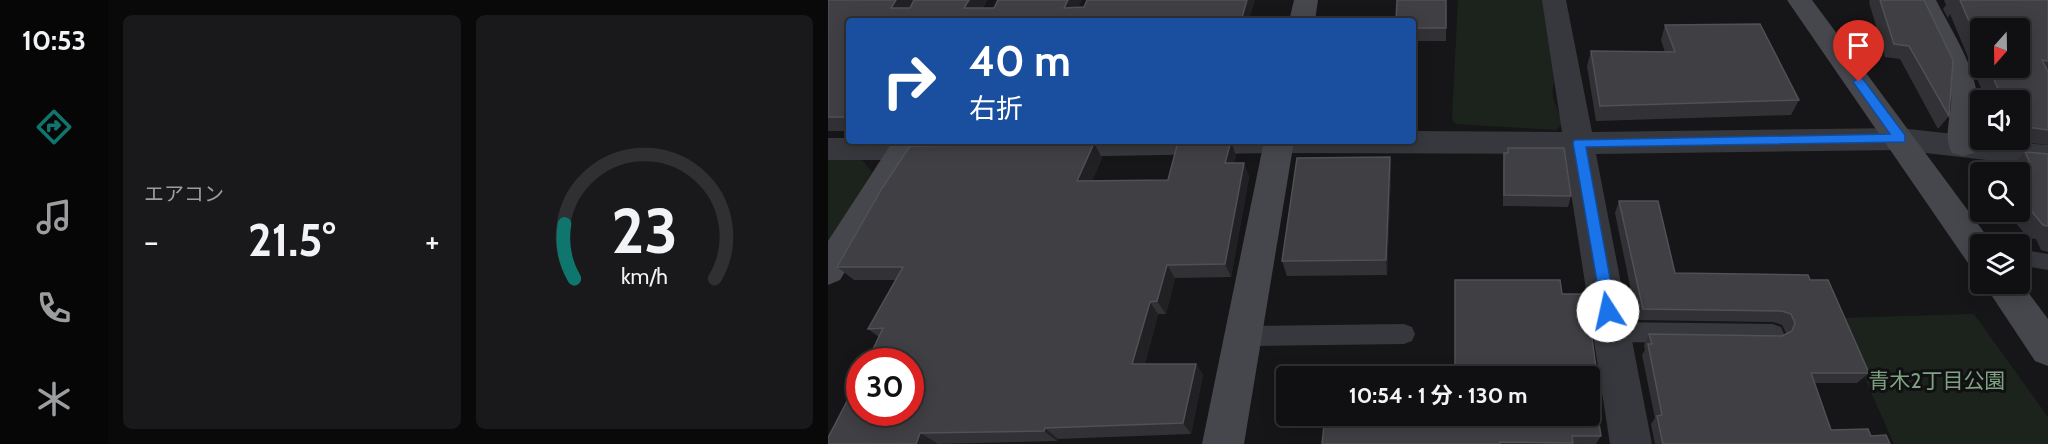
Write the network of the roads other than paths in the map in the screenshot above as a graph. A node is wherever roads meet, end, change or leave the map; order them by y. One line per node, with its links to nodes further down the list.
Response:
1 (1306, 0): 5 (street)
2 (1554, 0): 8 (street)
3 (1799, 0): 6 (street)
4 (1924, 0): 12 (street)
5 (1303, 18)
6 (1900, 138): 8 (street); 12 (street); 17 (street)
7 (1416, 142): 8 (street)
8 (1579, 143): 22 (street)
9 (1150, 144): 13 (street)
10 (1278, 144): 25 (street)
11 (906, 145): 14 (street); 15 (street); 20 (street)
12 (1963, 145): 16 (street)
13 (1021, 147)
14 (962, 148)
15 (828, 149)
16 (2048, 156)
17 (1970, 238)
18 (2030, 259): 19 (lane)
19 (2048, 262)
20 (828, 270)
21 (2009, 294): 26 (street)
22 (1612, 332): 24 (lane); 28 (street)
23 (1404, 334): 25 (lane)
24 (1773, 334)
25 (1243, 336): 27 (street)
26 (2048, 350)
27 (1223, 444)
28 (1631, 444)

